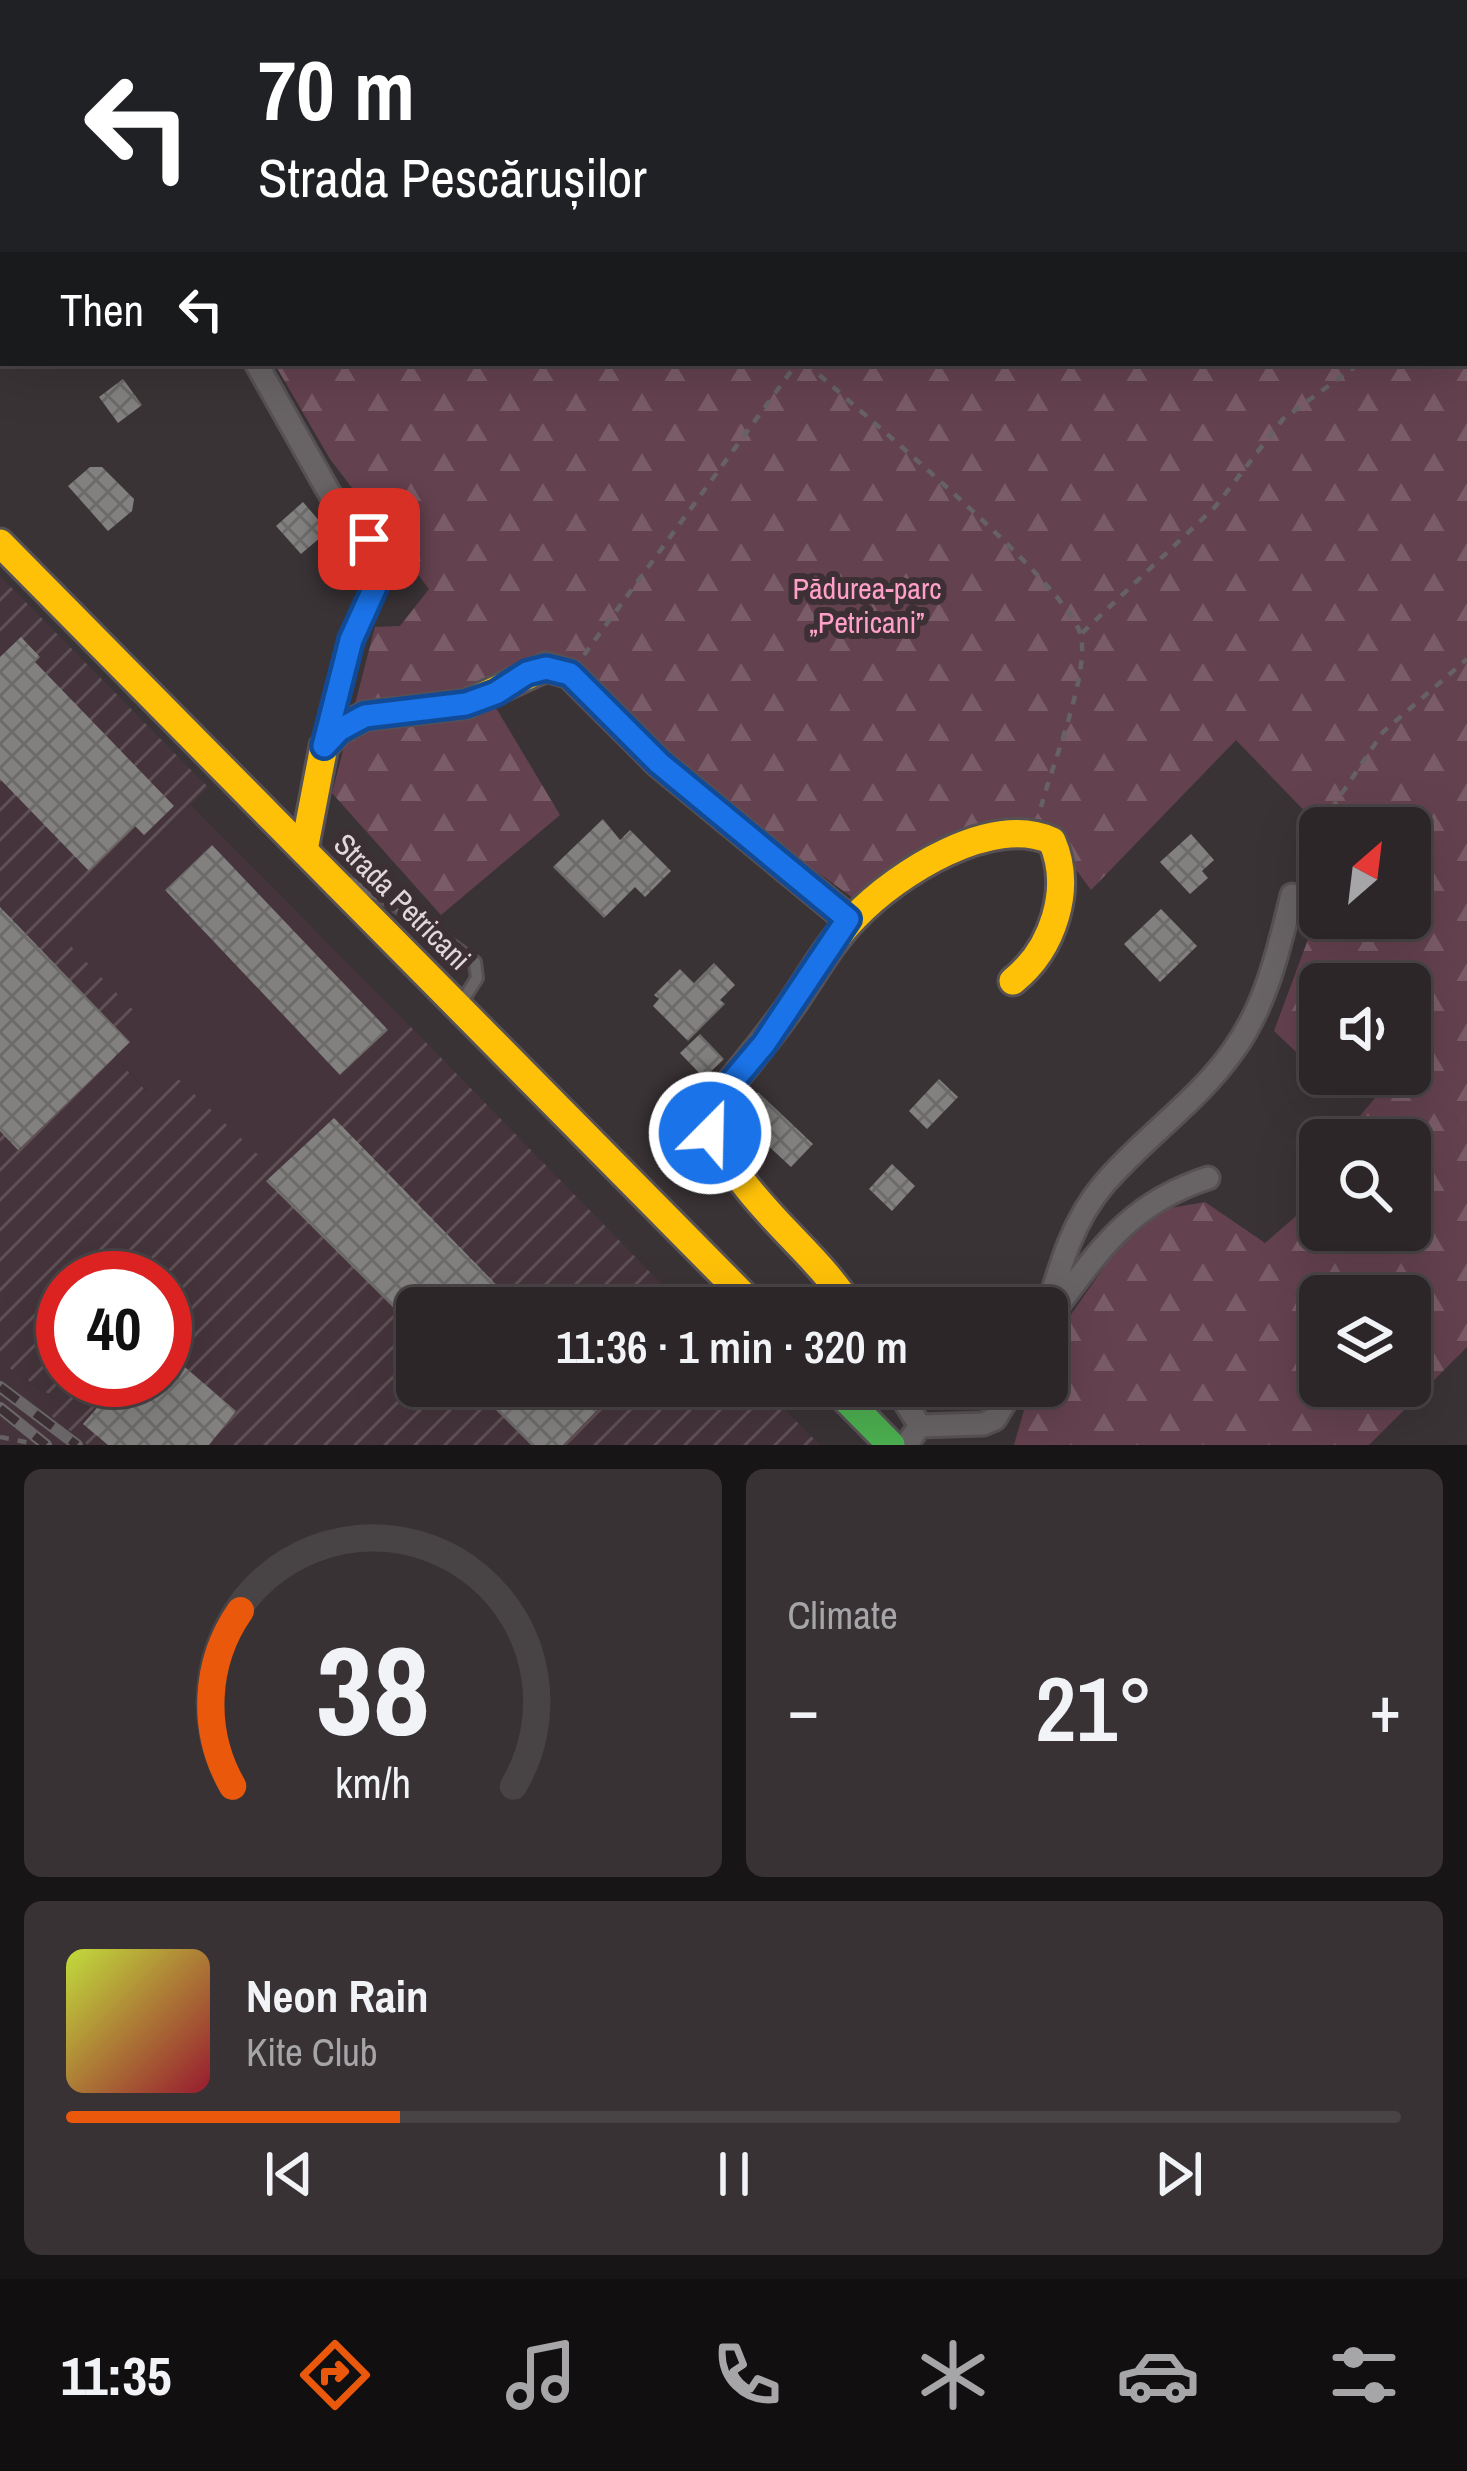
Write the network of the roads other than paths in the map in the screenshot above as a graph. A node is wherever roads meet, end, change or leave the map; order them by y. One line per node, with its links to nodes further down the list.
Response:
1 (258, 366): 3 (street)
2 (0, 543): 4 (street, Strada Petricani)
3 (324, 746): 4 (street); 7 (street)
4 (304, 850): 5 (street, Strada Petricani)
5 (330, 875): 9 (street, Strada Petricani); 9 (lane)
6 (1292, 895): 13 (street)
7 (848, 919): 8 (street); 12 (street)
8 (1013, 981)
9 (460, 1006): 11 (street, Strada Petricani)
10 (1208, 1178): 14 (street)
11 (735, 1287)
12 (840, 1287)
13 (1054, 1287)
14 (1068, 1295)
15 (854, 1407): 19 (street)
16 (908, 1407): 18 (street)
17 (1006, 1407): 18 (street)
18 (920, 1426): 20 (street)
19 (891, 1445)
20 (906, 1445)

